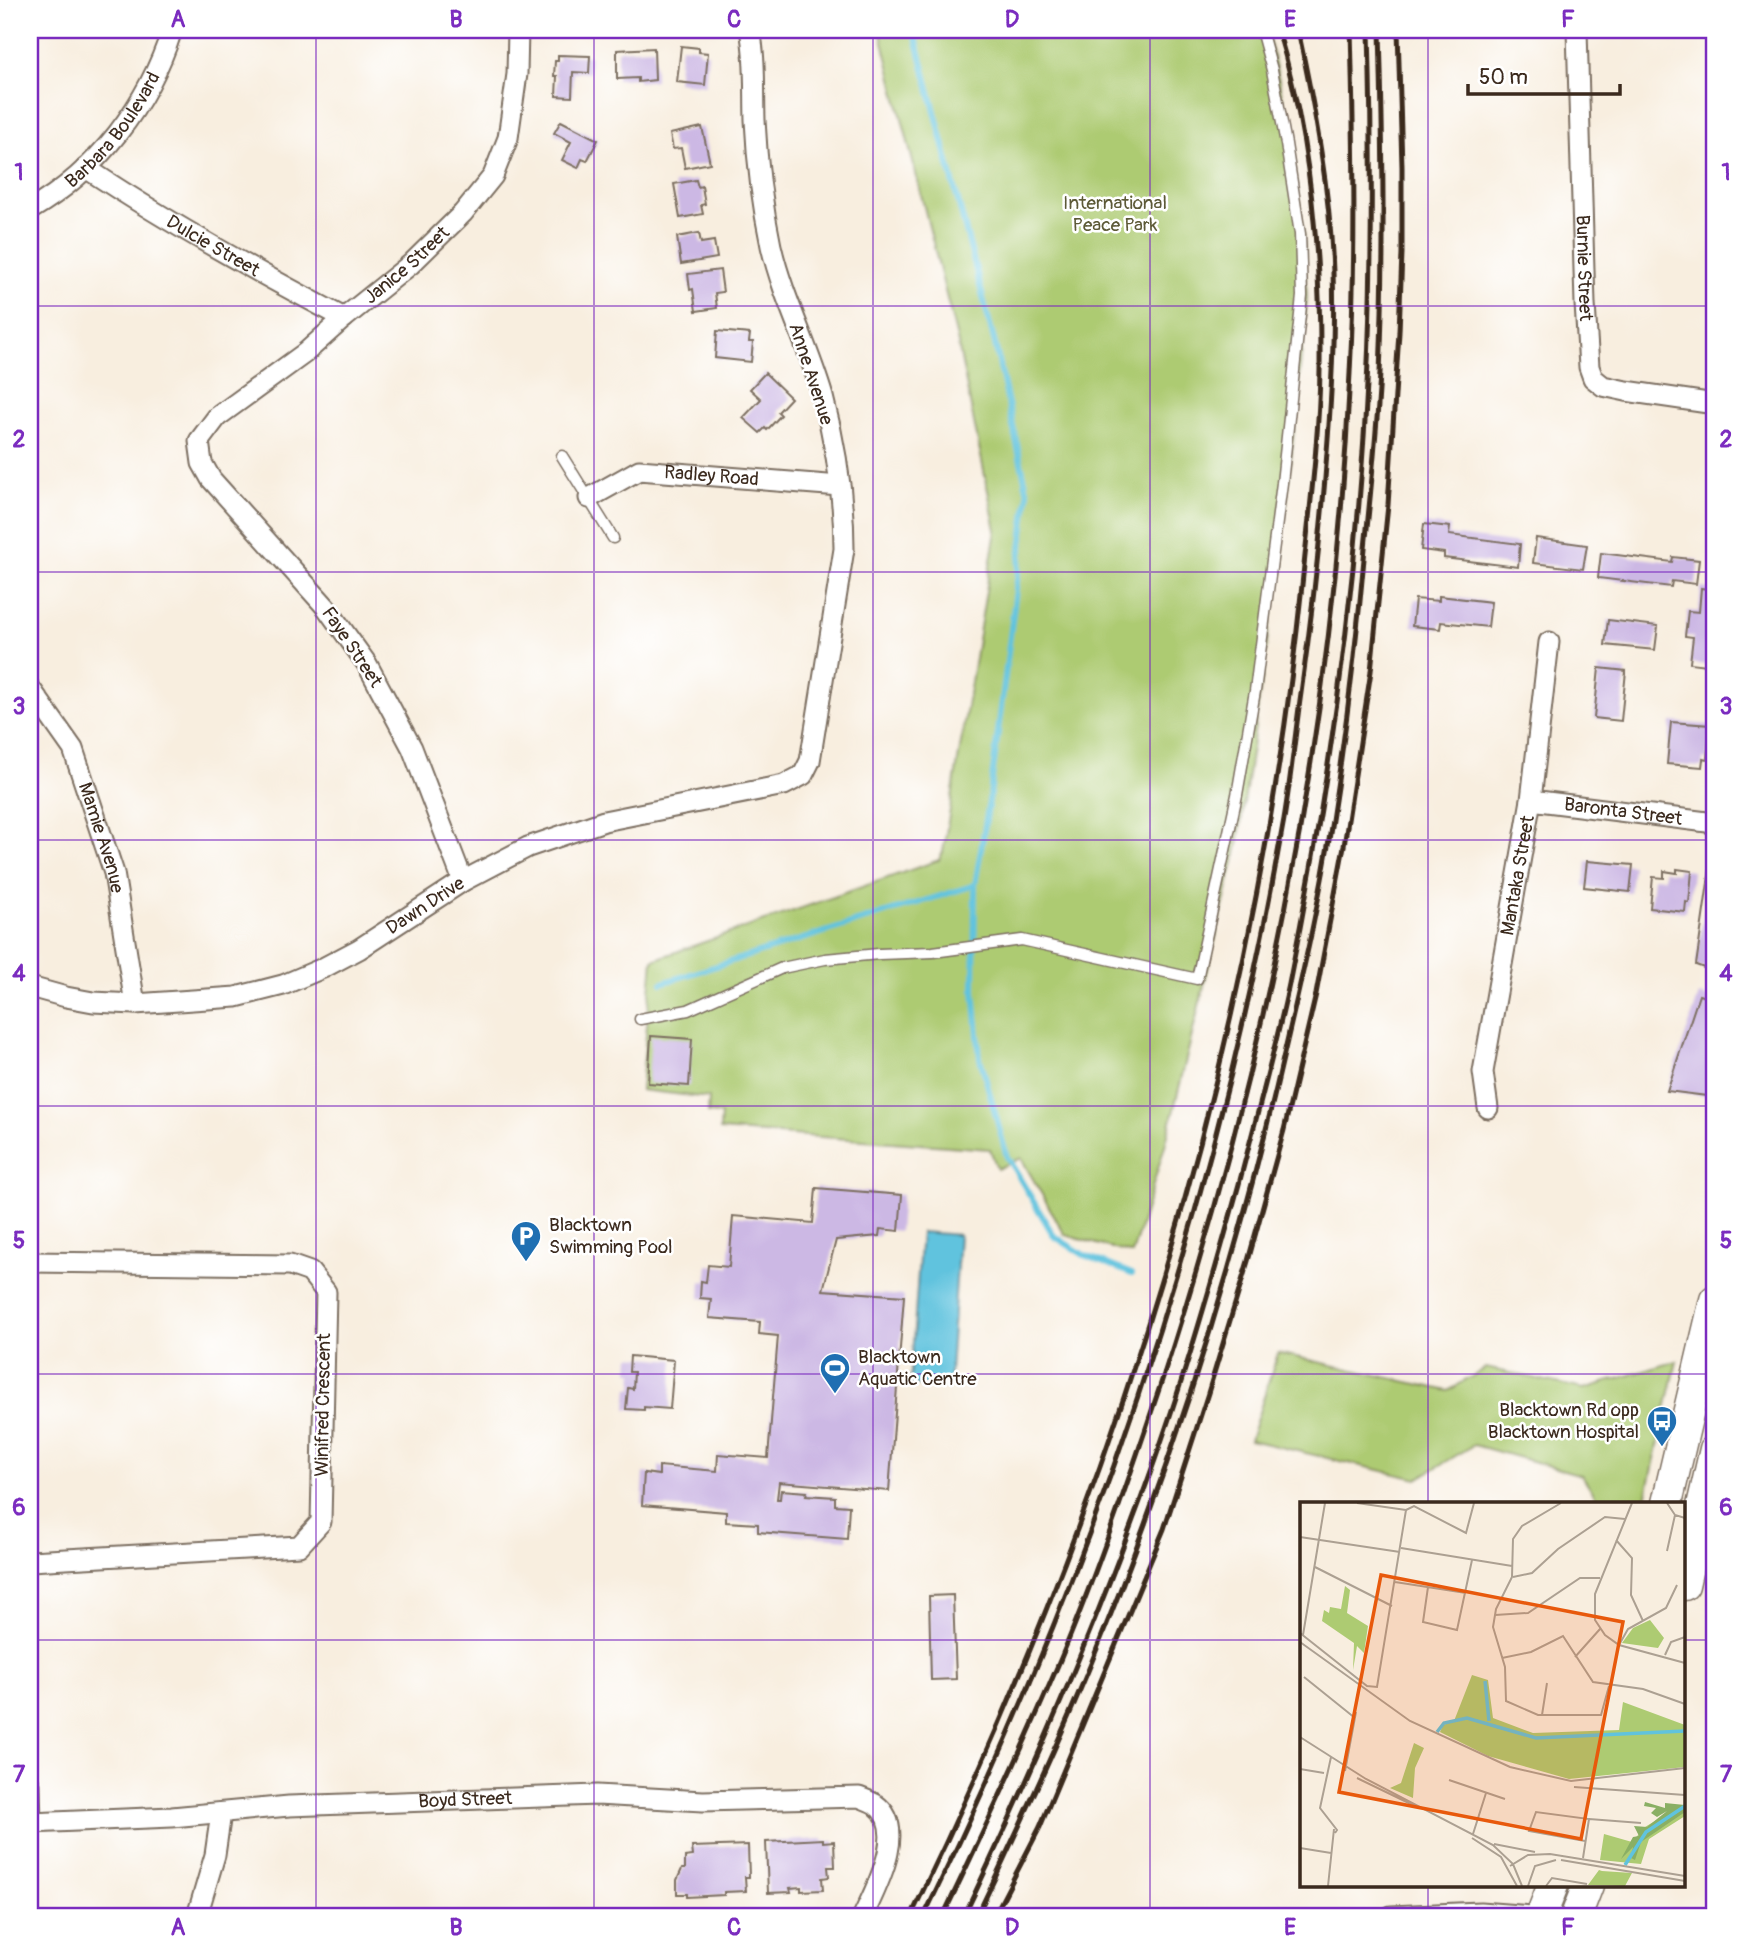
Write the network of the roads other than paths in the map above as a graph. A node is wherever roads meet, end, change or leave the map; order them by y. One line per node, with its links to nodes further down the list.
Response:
1 (172, 30): 6 (street, Barbara Boulevard)
2 (518, 30): 8 (street, Janice Street)
3 (750, 30): 12 (street, Anne Avenue)
4 (1261, 30): 23 (lane)
5 (1577, 30): 9 (street, Burnie Street)
6 (86, 168): 7 (street, Barbara Boulevard); 8 (street, Dulcie Street)
7 (30, 210)
8 (344, 318): 10 (street, Janice Street)
9 (1715, 404)
10 (199, 441): 20 (street, Faye Street)
11 (562, 456): 13 (lane)
12 (840, 486): 13 (street, Radley Road); 17 (street, Anne Avenue)
13 (589, 498): 14 (lane)
14 (613, 538)
15 (1549, 642): 18 (street, Mantaka Street)
16 (30, 688): 22 (street, Mamie Avenue)
17 (810, 761): 20 (street, Dawn Drive)
18 (1531, 800): 19 (street, Baronta Street); 24 (street, Mantaka Street)
19 (1715, 823)
20 (463, 881): 22 (street, Dawn Drive)
21 (30, 988): 22 (street, Dawn Drive)
22 (135, 1004)
23 (640, 1019)
24 (1488, 1108)
25 (30, 1262): 29 (street, Winifred Crescent)
26 (1715, 1300): 27 (main road)
27 (1701, 1461): 28 (main road); 30 (main road)
28 (1668, 1502)
29 (30, 1561)
30 (1686, 1570)
31 (30, 1785): 33 (street)
32 (221, 1813): 33 (street, Boyd Street); 36 (street); 37 (street, Boyd Street)
33 (30, 1823)
34 (1553, 1886): 40 (main road)
35 (1588, 1886): 41 (main road)
36 (197, 1916)
37 (863, 1916)
38 (1391, 1916): 39 (street)
39 (1532, 1916)
40 (1541, 1916)
41 (1576, 1916)

